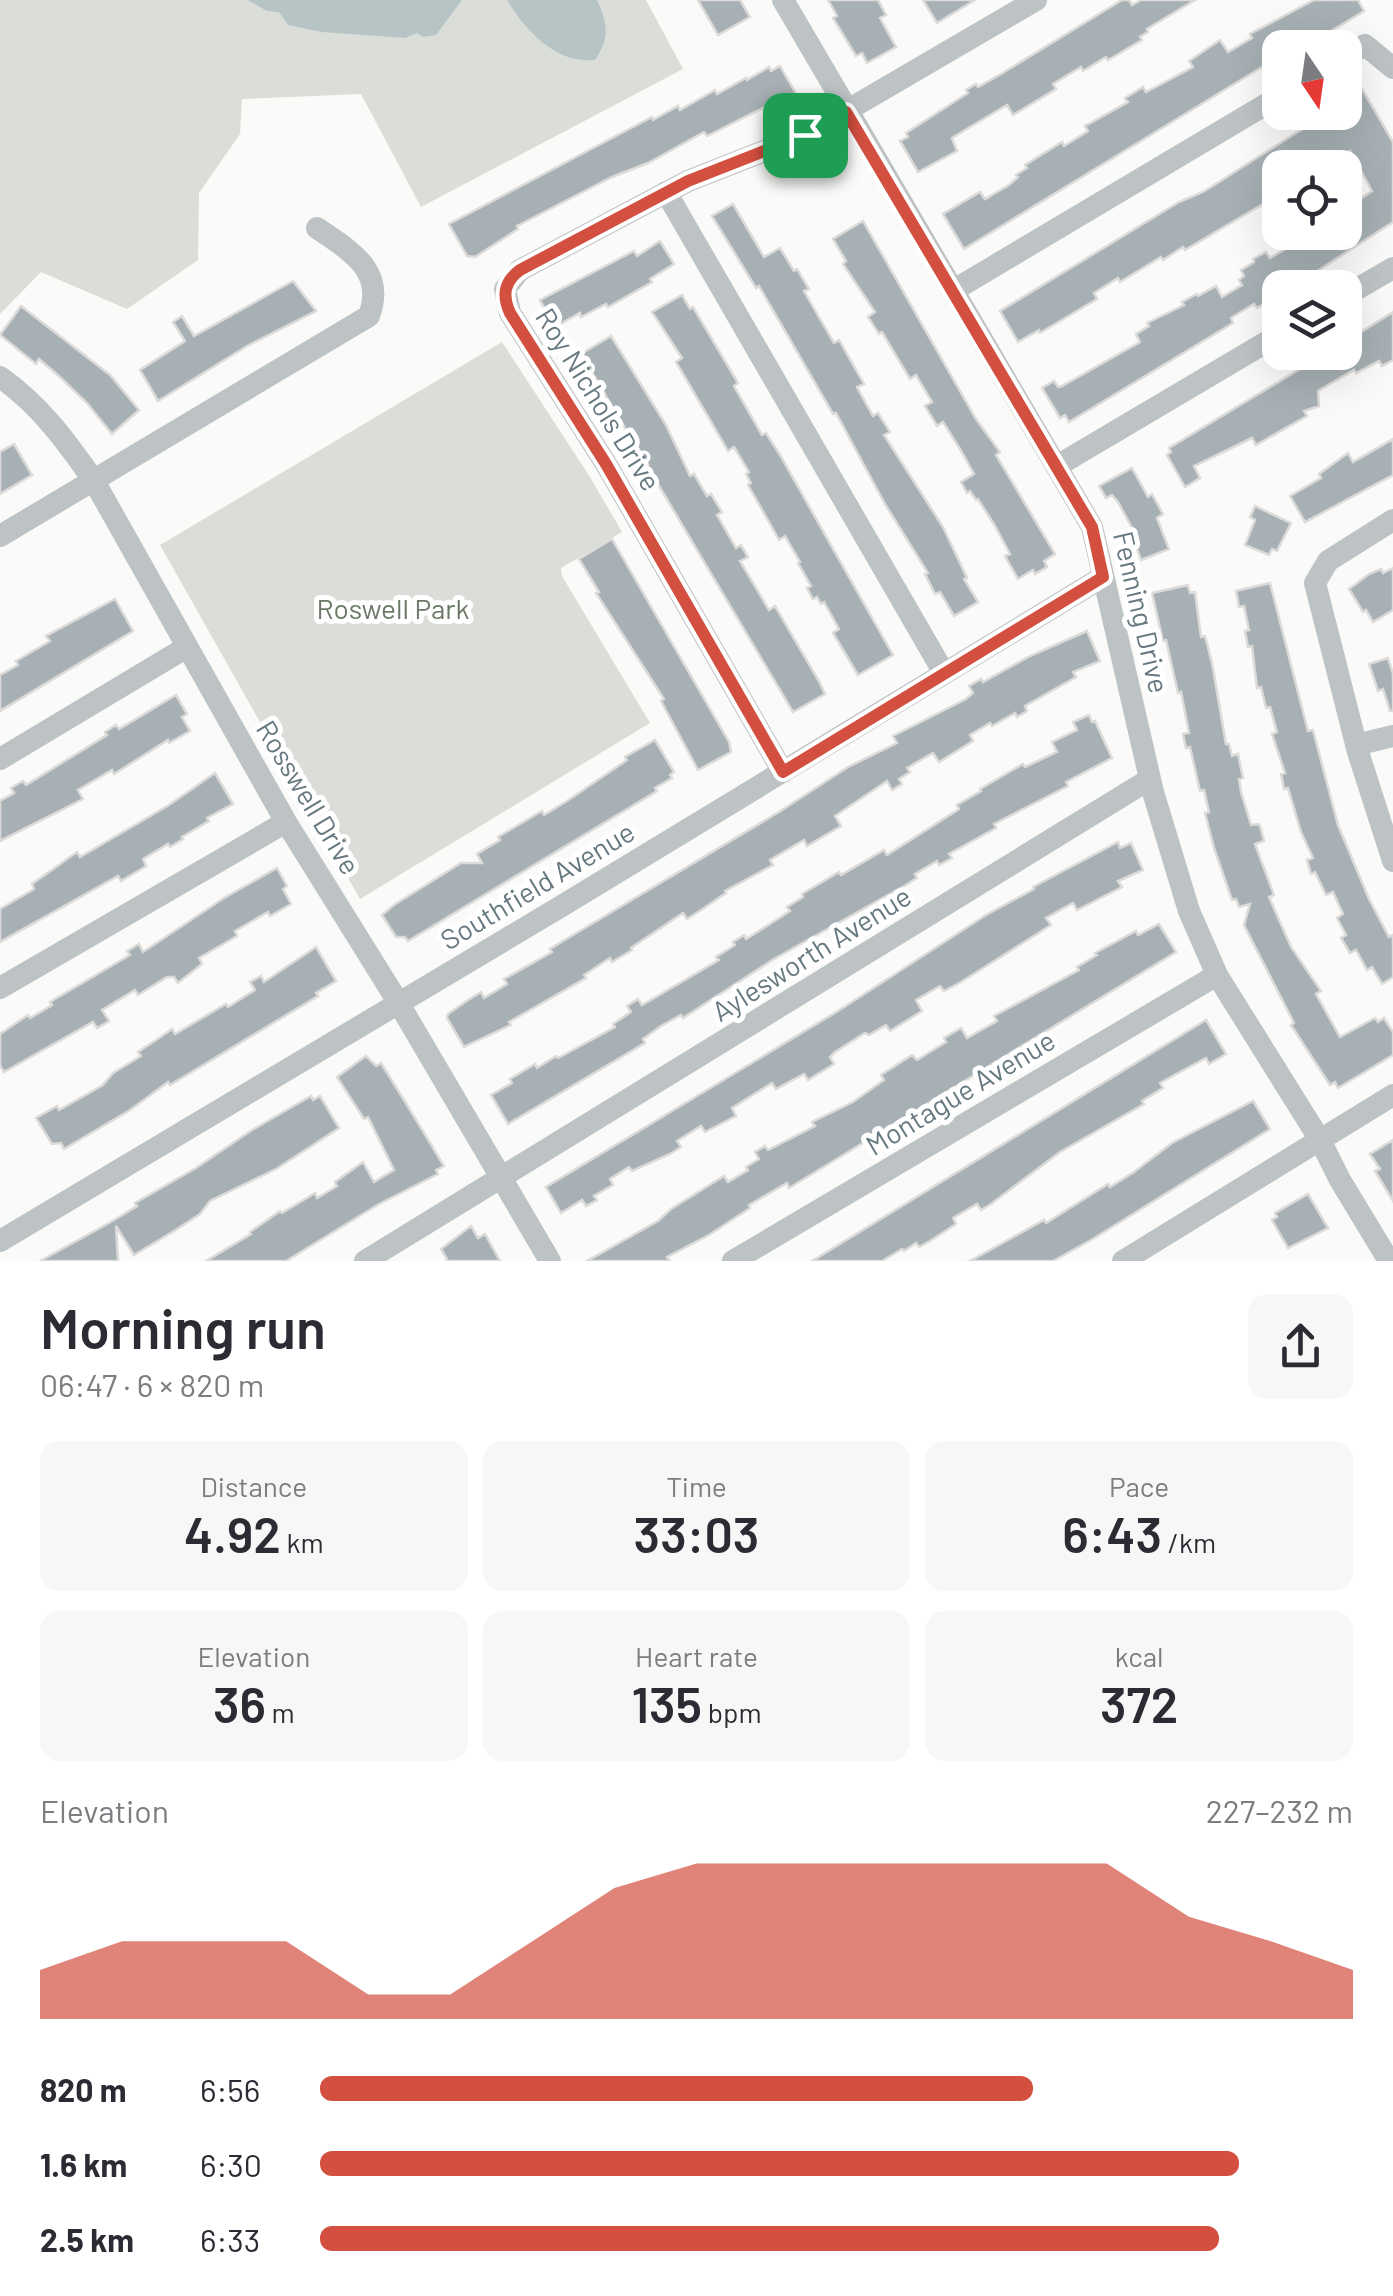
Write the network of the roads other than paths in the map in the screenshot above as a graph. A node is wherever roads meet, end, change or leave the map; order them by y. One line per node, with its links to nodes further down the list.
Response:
1 (783, 0): 7 (street, Fenning Drive)
2 (1036, 0): 3 (street, Roy Nichols Drive)
3 (1008, 7): 7 (street, Roy Nichols Drive)
4 (1362, 47): 5 (street)
5 (1393, 68)
6 (1262, 107): 12 (street)
7 (846, 112): 8 (street, Roy Nichols Drive); 12 (street, Fenning Drive)
8 (666, 192): 21 (street); 25 (street, Roy Nichols Drive)
9 (317, 228): 16 (street)
10 (1393, 268): 11 (street)
11 (1362, 286)
12 (954, 290): 15 (street, Fenning Drive)
13 (1262, 345): 15 (street)
14 (0, 377): 16 (street, Rosswell Drive)
15 (1056, 466): 19 (street, Fenning Drive)
16 (94, 481): 18 (street); 20 (street, Rosswell Drive)
17 (1393, 520): 23 (street)
18 (0, 536)
19 (1103, 577): 21 (street, Southfield Avenue); 26 (street, Fenning Drive)
20 (187, 647): 24 (street); 27 (street, Rosswell Drive)
21 (944, 673): 25 (street, Southfield Avenue)
22 (1393, 736): 23 (street)
23 (1356, 745): 28 (street)
24 (0, 760)
25 (783, 772): 31 (street, Southfield Avenue)
26 (1150, 779): 29 (street, Fenning Drive); 34 (street, Aylesworth Avenue)
27 (286, 822): 30 (street); 31 (street, Rosswell Drive)
28 (1393, 861)
29 (1217, 975): 33 (street, Fenning Drive); 38 (street, Montague Avenue)
30 (0, 988)
31 (398, 1002): 34 (street, Rosswell Drive); 35 (street, Southfield Avenue)
32 (1393, 1095): 33 (street)
33 (1320, 1140): 39 (street); 40 (street, Fenning Drive)
34 (504, 1179): 36 (street, Aylesworth Avenue); 37 (street, Rosswell Drive)
35 (0, 1241)
36 (365, 1261)
37 (550, 1261)
38 (733, 1261)
39 (1123, 1261)
40 (1389, 1261)

